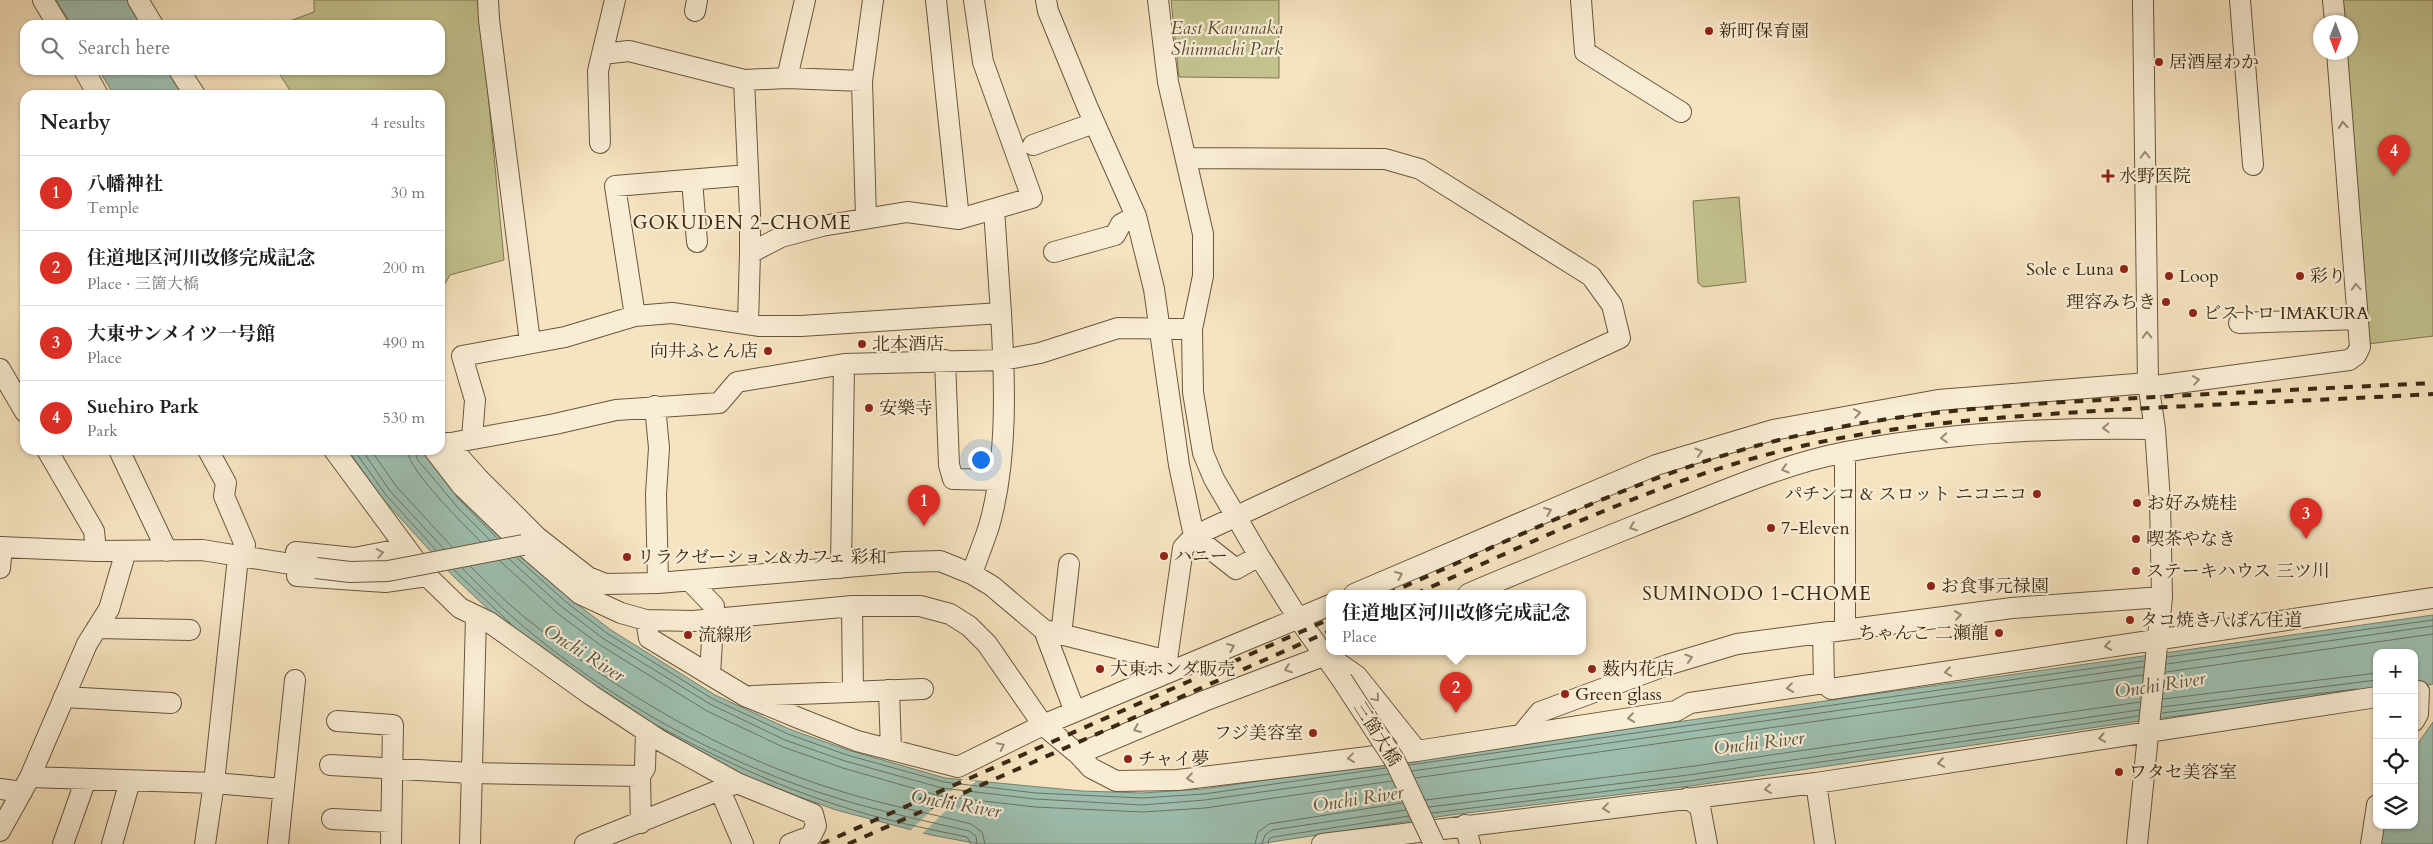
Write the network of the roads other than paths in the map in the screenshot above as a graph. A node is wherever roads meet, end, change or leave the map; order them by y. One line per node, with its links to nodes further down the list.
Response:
1 (43, 0): 16 (street)
2 (138, 0): 17 (street)
3 (615, 0): 18 (street)
4 (805, 0): 22 (street)
5 (874, 0): 24 (street)
6 (936, 0): 38 (street)
7 (974, 0): 35 (street)
8 (1046, 0): 28 (street)
9 (1158, 0): 31 (street)
10 (1581, 0): 27 (street)
11 (2143, 0): 54 (street, one-way to 11)
12 (2240, 0): 32 (street)
13 (2333, 0): 15 (street)
14 (491, 1): 49 (street)
15 (2334, 15)
16 (55, 20)
17 (150, 20)
18 (602, 54): 23 (street); 29 (street)
19 (2338, 60): 44 (street, one-way to 19)
20 (87, 75): 25 (street)
21 (182, 75): 26 (street)
22 (787, 78): 23 (street); 24 (street)
23 (744, 80): 33 (street)
24 (862, 81): 37 (street)
25 (95, 90)
26 (192, 90)
27 (1681, 112)
28 (1094, 123): 30 (street); 36 (street)
29 (600, 143)
30 (1033, 145)
31 (1186, 158): 48 (street); 68 (street)
32 (2253, 165)
33 (748, 175): 34 (street); 41 (street)
34 (692, 180): 39 (street); 43 (street)
35 (994, 209): 38 (street); 42 (street)
36 (1136, 216): 40 (street); 47 (street)
37 (866, 218): 38 (street); 41 (street)
38 (959, 219)
39 (697, 242)
40 (1054, 252)
41 (750, 253): 46 (street)
42 (1001, 312): 46 (street); 51 (street)
43 (635, 316): 46 (street); 49 (street)
44 (2358, 319): 45 (street); 54 (street, one-way to 44)
45 (2239, 323)
46 (748, 324)
47 (1159, 328): 48 (street); 51 (street); 69 (street)
48 (1192, 329): 68 (street)
49 (530, 342): 58 (street)
50 (944, 360): 51 (street); 52 (street); 67 (street)
51 (1003, 360): 67 (street)
52 (844, 364): 56 (street); 80 (street)
53 (0, 369): 55 (street)
54 (2148, 384): 57 (street); 85 (street, one-way to 54)
55 (20, 403)
56 (655, 406): 58 (street); 84 (street)
57 (2155, 429): 61 (street, one-way to 61); 87 (street)
58 (472, 438): 59 (street)
59 (445, 445)
60 (445, 450): 84 (street)
61 (1845, 452): 86 (street, one-way to 86); 96 (street)
62 (50, 455): 74 (street)
63 (121, 455): 73 (street)
64 (211, 455): 76 (street)
65 (338, 455): 72 (street)
66 (445, 455): 70 (street)
67 (997, 480): 81 (street)
68 (1235, 516): 69 (street); 77 (street)
69 (1194, 536): 77 (street); 105 (street)
70 (523, 545): 76 (street, bridge); 94 (street)
71 (1, 547): 74 (street); 79 (street)
72 (406, 548): 76 (street, one-way to 72); 82 (street)
73 (168, 550): 75 (street); 76 (street)
74 (96, 551): 75 (street)
75 (126, 551): 95 (street)
76 (241, 556): 82 (street); 133 (street)
77 (1260, 556): 92 (street)
78 (1069, 564): 98 (street)
79 (0, 568)
80 (841, 568): 81 (street); 83 (street)
81 (972, 574): 98 (street)
82 (427, 576): 91 (street)
83 (690, 581): 84 (street); 93 (street)
84 (658, 583)
85 (1363, 590)
86 (1477, 590)
87 (2162, 597): 96 (street, one-way to 87); 100 (street)
88 (2433, 598): 100 (street)
89 (852, 606): 93 (street); 112 (street); 120 (street)
90 (1326, 607): 92 (street)
91 (476, 617): 121 (street); 129 (street)
92 (1298, 618): 101 (street); 105 (street, one-way to 92)
93 (714, 619): 94 (street); 106 (street)
94 (646, 620): 106 (street)
95 (97, 628): 97 (street); 114 (street)
96 (1845, 629): 99 (street)
97 (190, 630)
98 (1053, 632): 105 (street); 117 (street)
99 (1823, 633): 108 (street); 123 (street, one-way to 99)
100 (2156, 639): 108 (street, one-way to 108); 122 (street)
101 (1326, 649)
102 (1326, 655): 126 (street, one-way to 126)
103 (1331, 655): 157 (street, 三箇大橋, bridge)
104 (1332, 655): 125 (street, one-way to 125)
105 (1167, 668): 117 (street)
106 (710, 675): 113 (street)
107 (295, 680): 138 (street)
108 (1824, 683): 123 (street, one-way to 123)
109 (923, 689): 110 (street)
110 (889, 690): 112 (street); 124 (street)
111 (2418, 691): 118 (street)
112 (853, 692): 113 (street)
113 (745, 696): 124 (street)
114 (64, 697): 116 (street); 135 (street)
115 (2373, 698): 122 (street)
116 (171, 703)
117 (1075, 712): 120 (street)
118 (2418, 714)
119 (337, 721): 128 (street)
120 (1043, 725): 124 (street, one-way to 120); 126 (street)
121 (646, 731): 130 (street); 136 (street)
122 (2150, 731): 134 (street, one-way to 134); 160 (street)
123 (1520, 735): 125 (street)
124 (891, 750)
125 (1417, 751): 126 (street, one-way to 126)
126 (1078, 754)
127 (330, 764): 128 (street)
128 (391, 768): 129 (street); 141 (street)
129 (471, 773): 130 (street); 152 (street)
130 (640, 776): 142 (street)
131 (86, 779): 132 (street); 135 (street); 147 (street)
132 (130, 781): 133 (street); 148 (street)
133 (214, 783): 138 (street); 149 (street)
134 (1816, 783): 139 (street, one-way to 139); 159 (street)
135 (26, 784): 137 (street); 144 (street)
136 (728, 787): 142 (street); 154 (street); 155 (street)
137 (0, 789)
138 (283, 789): 150 (street)
139 (1686, 798): 145 (street, one-way to 145); 158 (street)
140 (332, 819): 141 (street)
141 (391, 822): 151 (street)
142 (641, 823): 153 (street)
143 (2373, 829): 161 (street)
144 (0, 831)
145 (1468, 835): 146 (street)
146 (1419, 838): 156 (street)
147 (63, 844)
148 (112, 844)
149 (205, 844)
150 (278, 844)
151 (391, 844)
152 (470, 844)
153 (585, 844)
154 (743, 844)
155 (790, 844)
156 (1322, 844)
157 (1434, 844)
158 (1707, 844)
159 (1824, 844)
160 (2137, 844)
161 (2371, 844)

